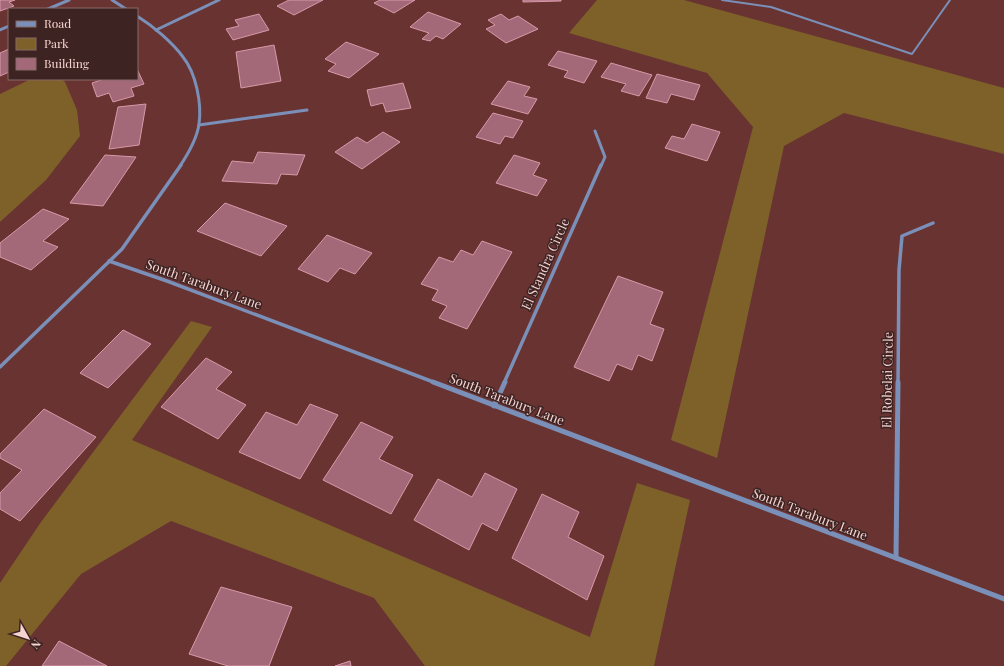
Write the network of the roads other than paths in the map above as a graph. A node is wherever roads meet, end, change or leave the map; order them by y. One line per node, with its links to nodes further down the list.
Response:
1 (69, 0): 6 (street)
2 (112, 0): 7 (street)
3 (220, 0): 9 (street)
4 (722, 0): 5 (lane)
5 (950, 0)
6 (50, 8)
7 (124, 8)
8 (138, 17): 9 (street)
9 (156, 30): 11 (street)
10 (307, 110): 11 (street)
11 (199, 125): 14 (street)
12 (595, 131): 16 (street, El Standra Circle)
13 (933, 223): 17 (street, El Robelai Circle)
14 (109, 261): 15 (street); 16 (street, South Tarabury Lane)
15 (0, 367)
16 (494, 406): 17 (street, South Tarabury Lane)
17 (896, 558): 18 (street, South Tarabury Lane)
18 (1004, 599)

